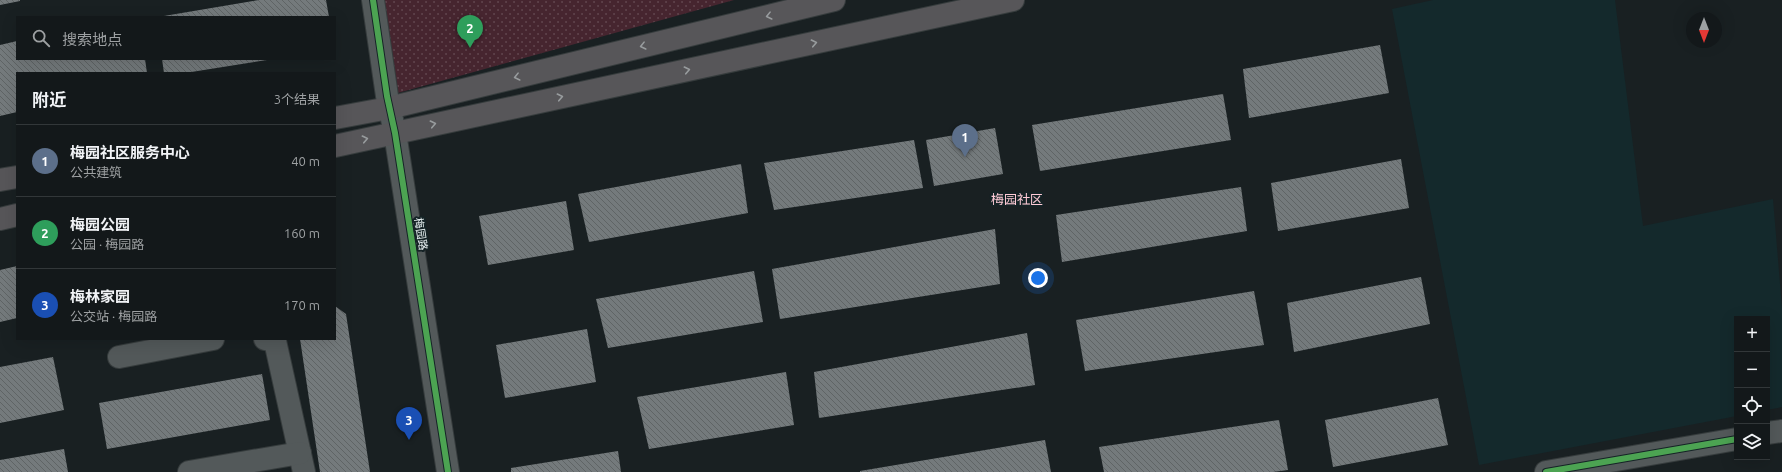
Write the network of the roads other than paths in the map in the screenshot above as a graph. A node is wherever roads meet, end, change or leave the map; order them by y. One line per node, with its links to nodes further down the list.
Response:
1 (373, 0): 4 (street, 梅园路)
2 (834, 0): 4 (main road, one-way to 4)
3 (1014, 0): 6 (main road, one-way to 3)
4 (389, 108): 5 (main road); 6 (street, 梅园路)
5 (336, 118)
6 (395, 133): 7 (main road, one-way to 6); 20 (street, 梅园路)
7 (336, 146)
8 (16, 177): 9 (main road)
9 (0, 180)
10 (16, 215): 11 (main road)
11 (0, 218)
12 (208, 340): 14 (street)
13 (270, 340): 18 (street)
14 (119, 357)
15 (1782, 431): 16 (street)
16 (1770, 433)
17 (1734, 440): 21 (street)
18 (302, 463): 19 (street)
19 (189, 472)
20 (448, 472)
21 (1546, 472)

